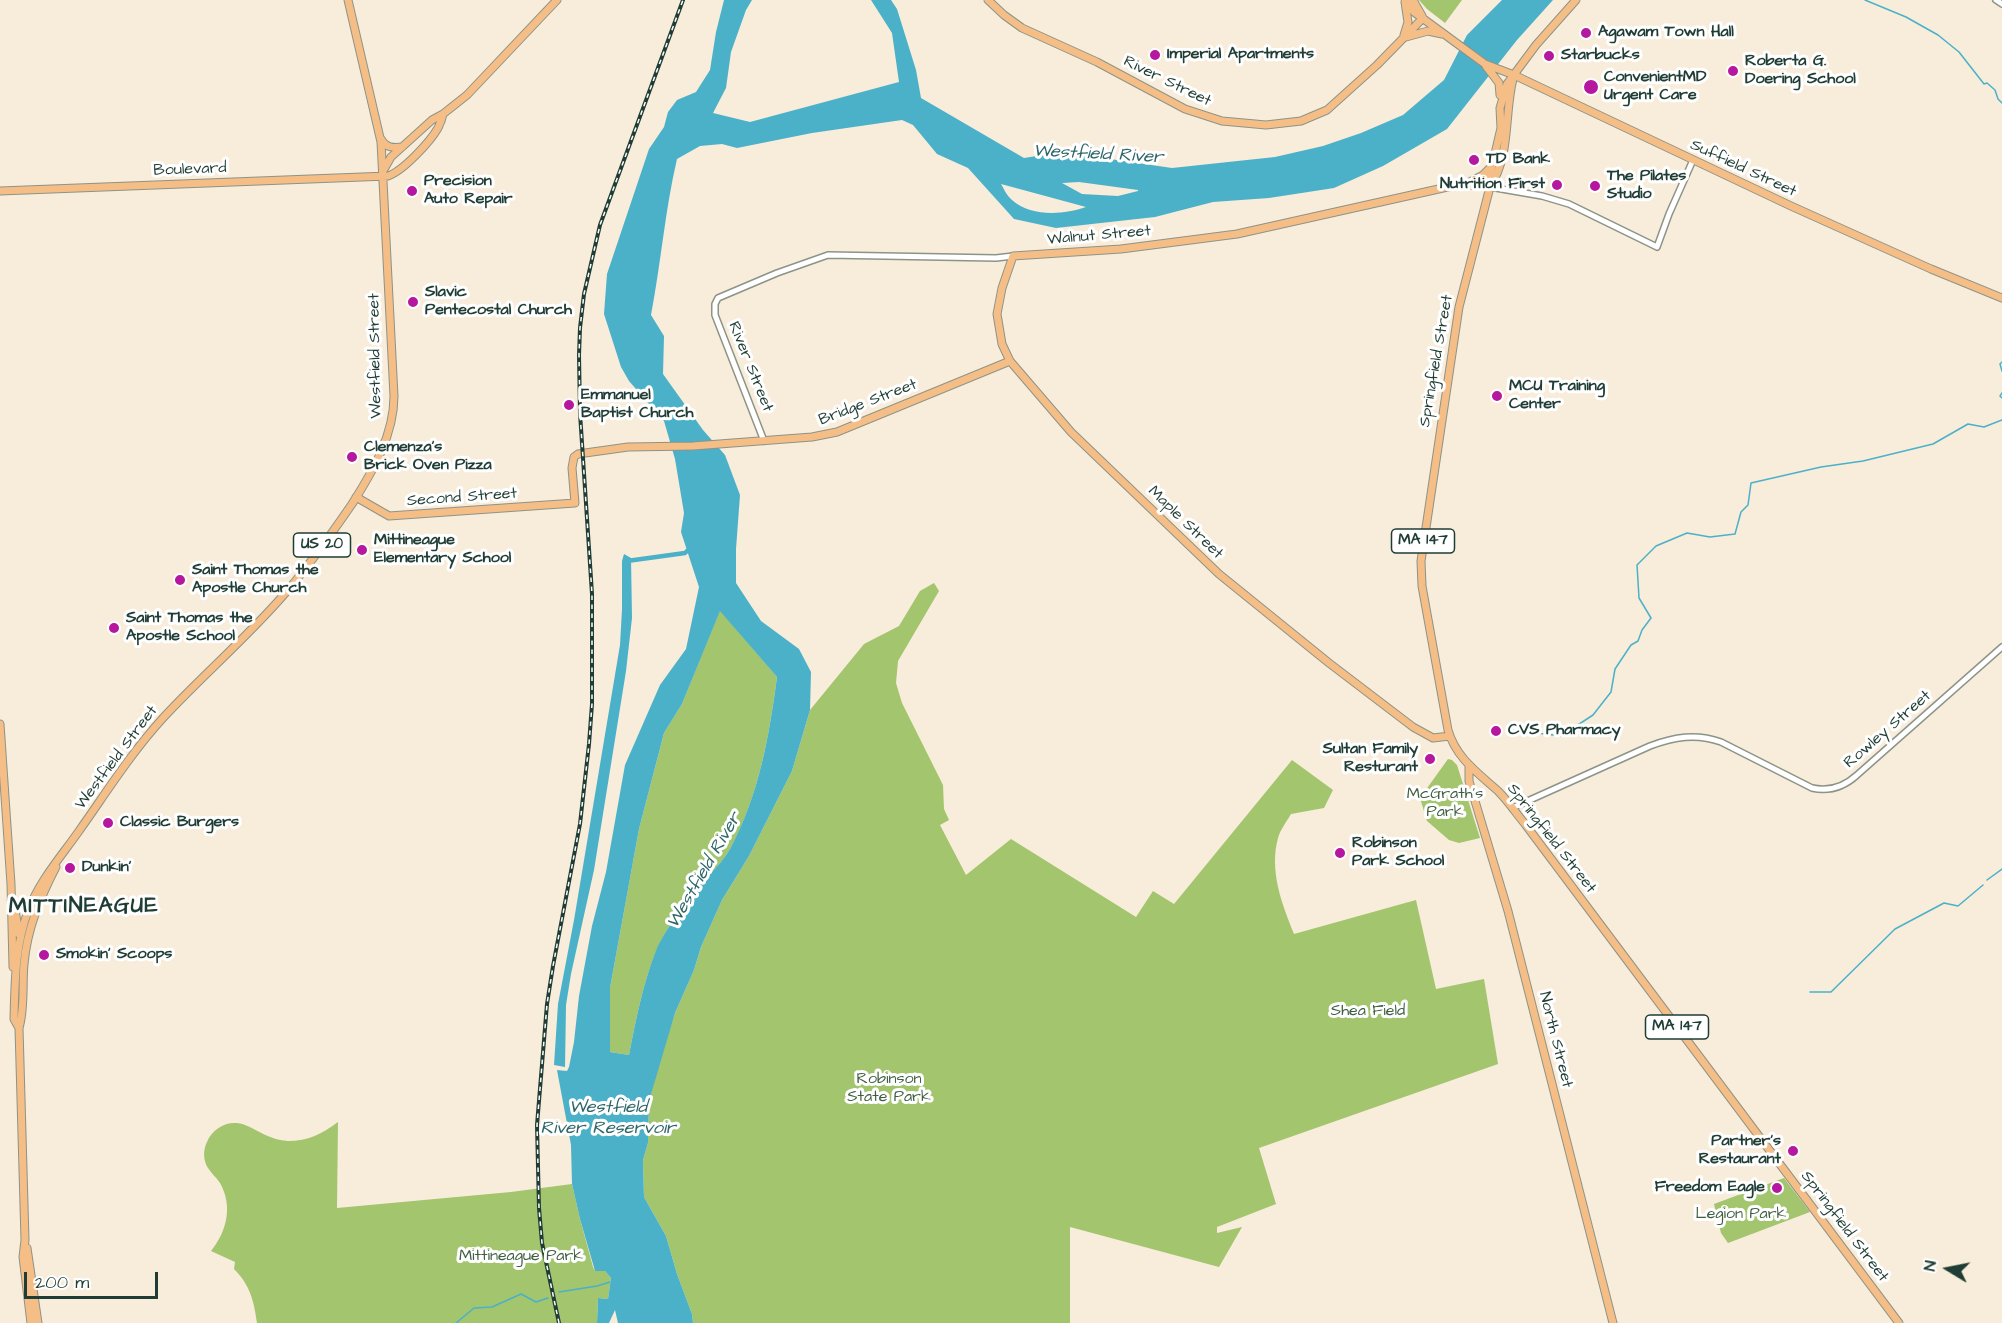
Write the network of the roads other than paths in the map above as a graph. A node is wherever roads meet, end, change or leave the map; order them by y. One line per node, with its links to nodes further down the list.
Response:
1 (348, 0): 16 (main road, Westfield Street / US 20)
2 (557, 0): 15 (main road)
3 (988, 0): 11 (main road, River Street)
4 (1405, 0): 9 (main road); 11 (main road)
5 (1413, 0): 9 (main road)
6 (1576, 0): 13 (main road)
7 (1996, 0): 8 (street)
8 (2002, 4)
9 (1423, 18): 10 (main road, Suffield Street); 11 (main road, River Street)
10 (1443, 34): 11 (main road); 12 (main road, Suffield Street)
11 (1405, 38)
12 (1497, 73): 13 (main road, Suffield Street); 14 (main road, MA 147)
13 (1514, 75): 14 (main road, Springfield Street); 18 (main road, Suffield Street); 22 (main road, Springfield Street / MA 147)
14 (1500, 108): 19 (main road, Springfield Street / MA 147)
15 (444, 114): 17 (main road); 20 (main road)
16 (380, 138): 17 (main road); 20 (main road, Westfield Street / US 20)
17 (402, 147): 20 (main road)
18 (1693, 160): 22 (street); 25 (main road, Suffield Street)
19 (1493, 163): 21 (main road); 22 (main road, Springfield Street / MA 147)
20 (382, 176): 23 (main road, Boulevard); 29 (main road, Westfield Street / US 20)
21 (1466, 184): 22 (main road, Walnut Street); 24 (main road, Walnut Street)
22 (1490, 187): 33 (main road, Springfield Street / MA 147)
23 (0, 191)
24 (1013, 256): 26 (street, Walnut Street); 27 (main road, Maple Street)
25 (2002, 298)
26 (715, 302): 28 (street, River Street)
27 (1010, 361): 28 (main road, Bridge Street); 33 (main road, Maple Street)
28 (764, 441): 30 (main road, Bridge Street)
29 (357, 497): 30 (main road, Second Street); 36 (main road, Westfield Street / US 20)
30 (575, 503)
31 (2002, 647): 35 (street, Rowley Street)
32 (0, 724): 38 (main road)
33 (1450, 736): 34 (main road, Springfield Street / MA 147)
34 (1469, 766): 35 (main road, Springfield Street / MA 147); 45 (main road, North Street)
35 (1512, 808): 46 (main road, Springfield Street / MA 147)
36 (64, 852): 37 (main road, Westfield Street / US 20); 41 (main road, Westfield Street / US 20)
37 (33, 898): 38 (main road); 39 (main road, Westfield Street / US 20)
38 (13, 915): 39 (main road); 40 (main road)
39 (20, 940): 40 (main road, Westfield Street / US 20)
40 (16, 978): 41 (main road, Westfield Street / US 20)
41 (19, 1028): 42 (main road, Westfield Street / US 20)
42 (25, 1240): 43 (main road, Westfield Street / US 20); 44 (main road, Westfield Street / US 20)
43 (32, 1323)
44 (38, 1323)
45 (1613, 1323)
46 (1899, 1323)

